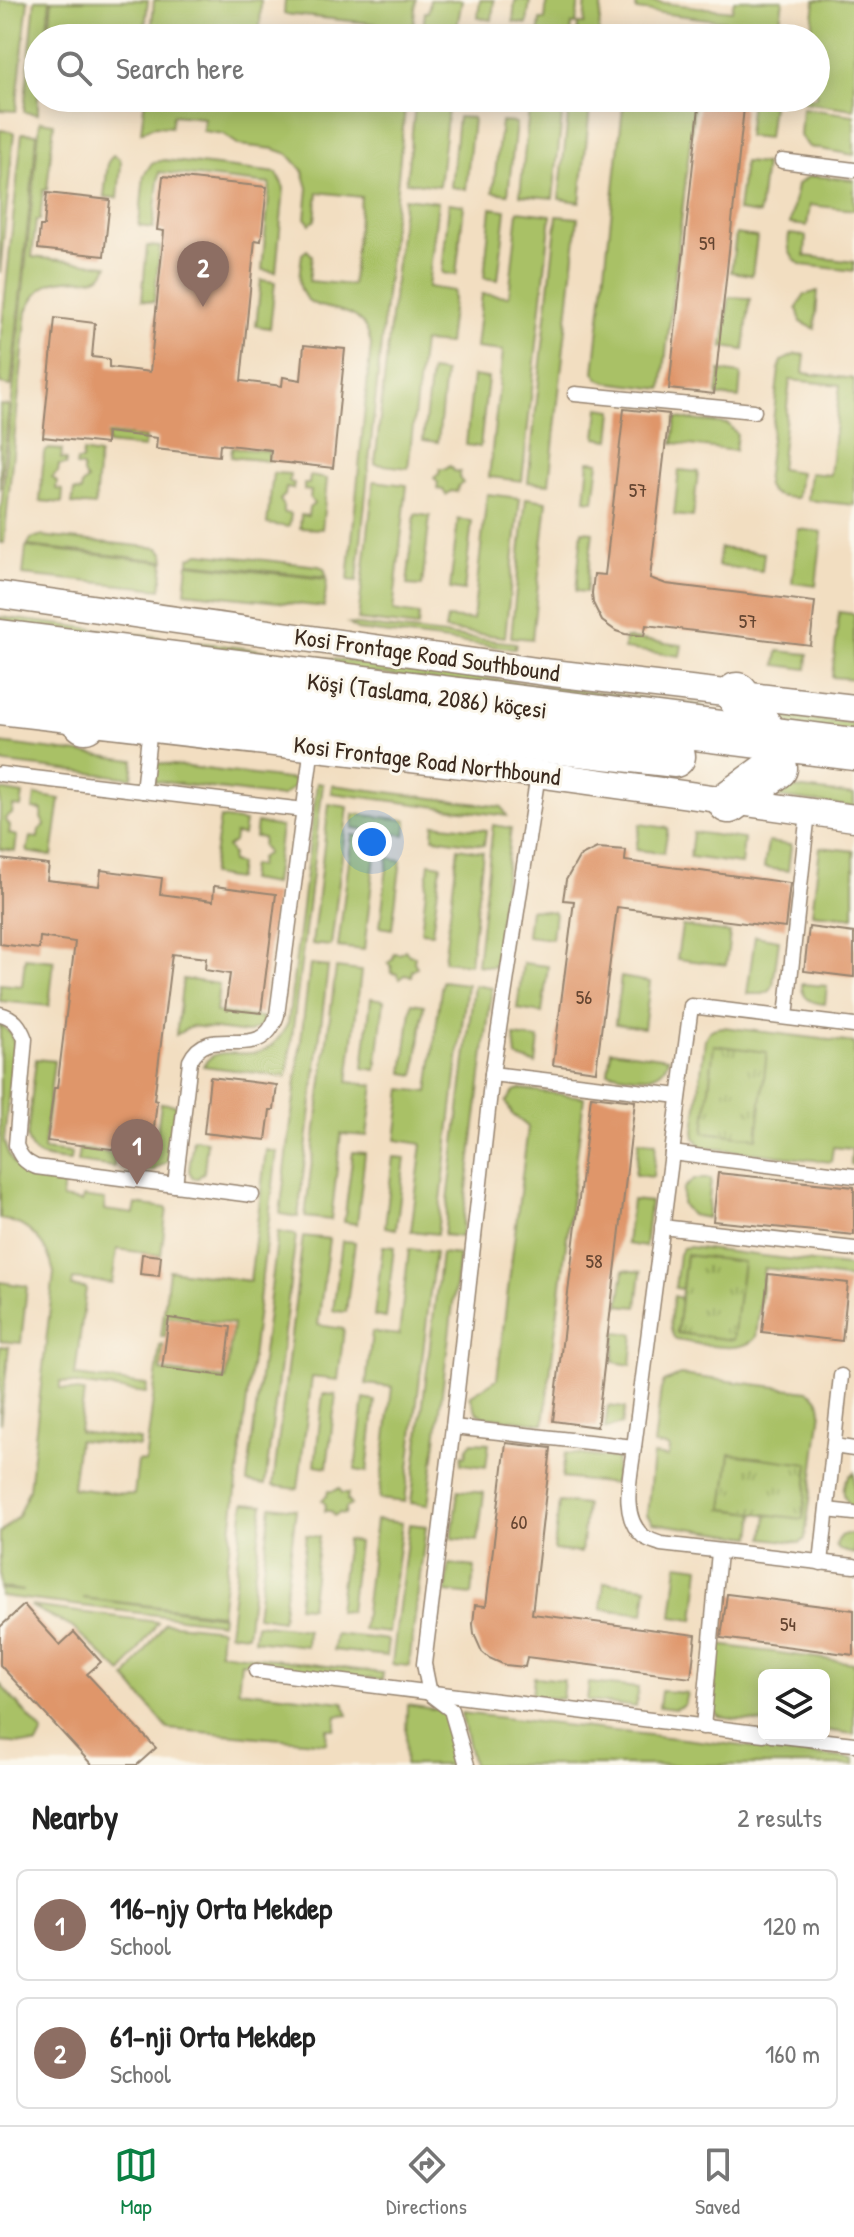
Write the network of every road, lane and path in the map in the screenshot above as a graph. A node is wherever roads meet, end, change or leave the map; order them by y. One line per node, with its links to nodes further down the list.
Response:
1 (782, 161): 2 (lane)
2 (854, 170)
3 (575, 394): 4 (lane)
4 (754, 411)
5 (0, 595): 9 (street, Kosi Frontage Road Southbound)
6 (0, 641): 16 (main road, Köşi (Taslama, 2086) köçesi)
7 (0, 678): 8 (main road, Köşi (Taslama, 2086) köçesi)
8 (43, 684): 12 (main road); 16 (main road, Köşi (Taslama, 2086) köçesi)
9 (737, 694): 10 (street, Kosi Frontage Road Southbound); 16 (main road)
10 (854, 708)
11 (0, 711): 12 (street, Kosi Frontage Road Northbound)
12 (85, 722): 13 (street, Kosi Frontage Road Northbound)
13 (150, 727): 14 (street, Kosi Frontage Road Northbound); 20 (lane)
14 (312, 746): 18 (street, Kosi Frontage Road Northbound); 22 (lane)
15 (854, 749): 16 (main road, Köşi (Taslama, 2086) köçesi)
16 (773, 754): 19 (main road, Köşi (Taslama, 2086) köçesi); 21 (main road)
17 (0, 774): 20 (lane)
18 (538, 774): 21 (street, Kosi Frontage Road Northbound); 28 (lane)
19 (854, 778)
20 (143, 791): 22 (lane)
21 (729, 802): 23 (street, Kosi Frontage Road Northbound)
22 (304, 810): 32 (lane)
23 (808, 812): 24 (street, Kosi Frontage Road Northbound); 26 (lane)
24 (854, 818)
25 (0, 1014): 32 (lane)
26 (786, 1017): 27 (lane); 29 (lane)
27 (854, 1026)
28 (492, 1074): 29 (lane); 37 (lane)
29 (679, 1096): 30 (lane)
30 (672, 1153): 31 (lane); 34 (lane)
31 (854, 1176)
32 (175, 1185): 33 (lane)
33 (252, 1195)
34 (662, 1227): 35 (lane); 39 (lane)
35 (854, 1249)
36 (841, 1376): 38 (lane)
37 (453, 1427): 39 (lane); 47 (lane)
38 (834, 1446): 40 (lane); 41 (lane)
39 (634, 1447): 43 (lane)
40 (854, 1449)
41 (827, 1510): 42 (lane); 44 (lane)
42 (854, 1513)
43 (719, 1552): 44 (lane); 48 (lane)
44 (821, 1563): 45 (lane)
45 (854, 1566)
46 (256, 1671): 47 (lane)
47 (430, 1694): 48 (lane); 52 (lane)
48 (703, 1727): 49 (lane)
49 (758, 1733)
50 (827, 1741): 51 (lane)
51 (854, 1744)
52 (467, 1765)

